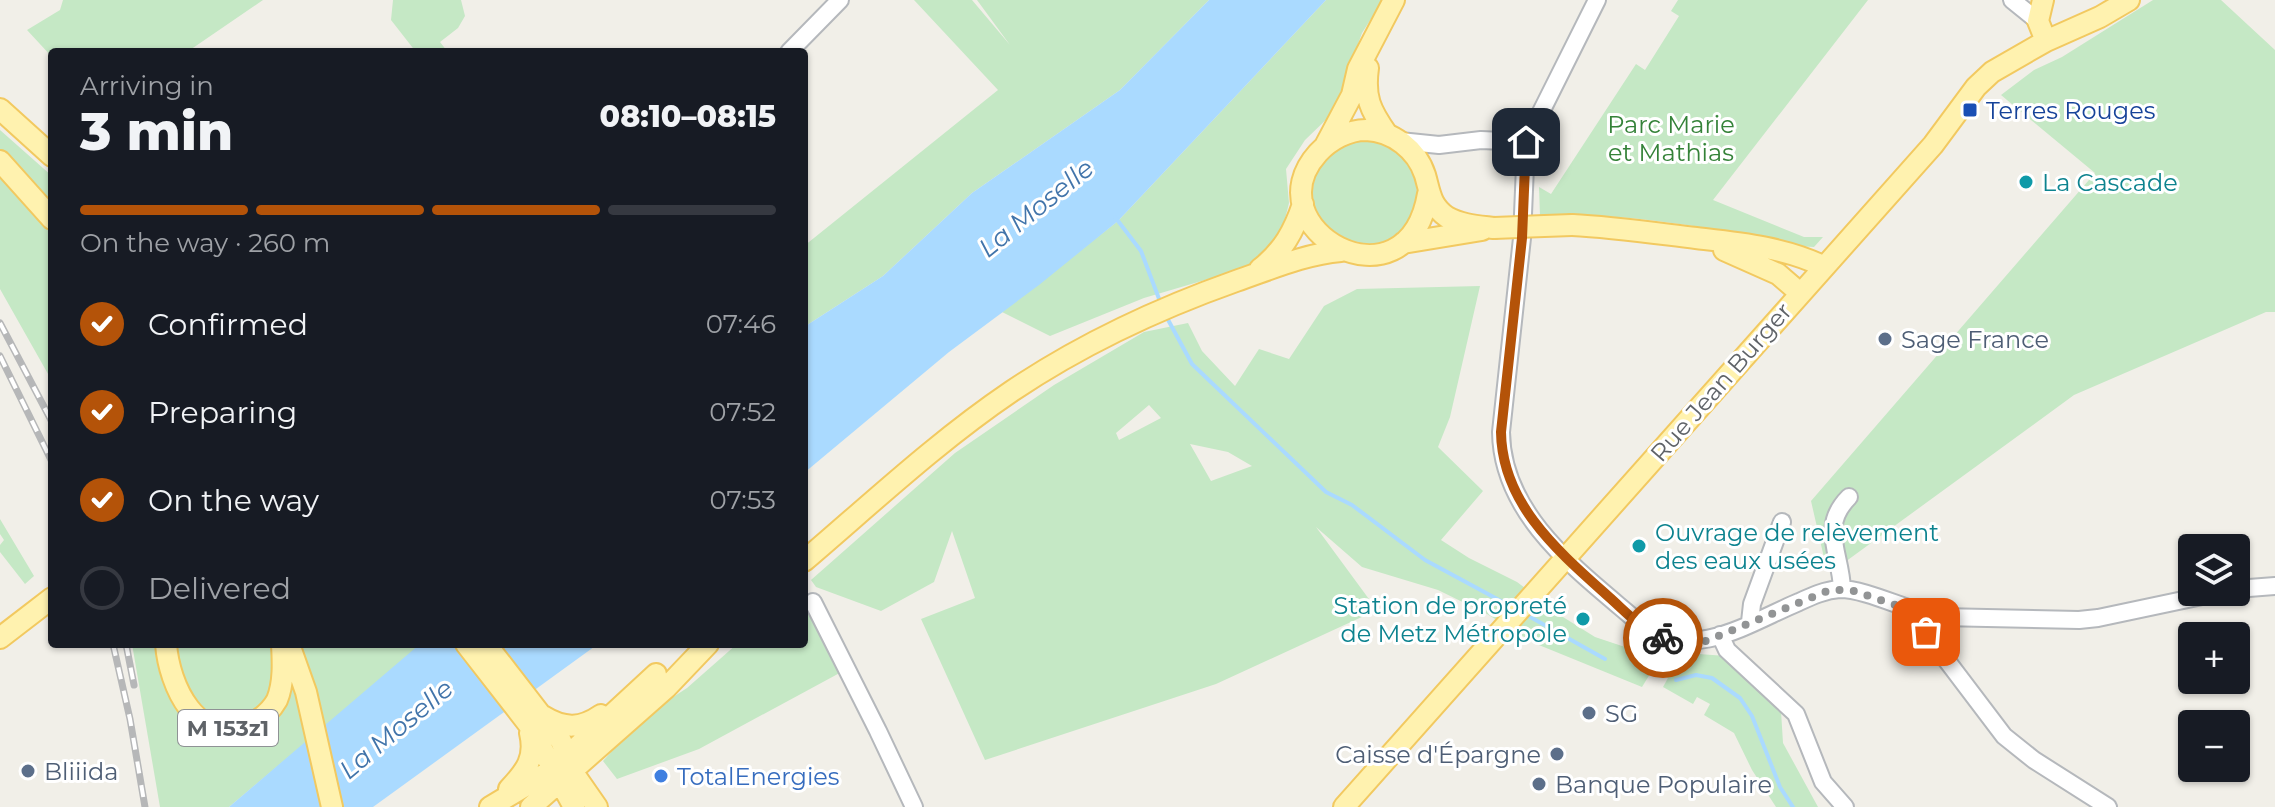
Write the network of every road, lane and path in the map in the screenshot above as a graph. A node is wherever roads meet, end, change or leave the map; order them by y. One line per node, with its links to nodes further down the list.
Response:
1 (840, 0): 10 (street)
2 (1394, 0): 8 (main road)
3 (1597, 0): 13 (street)
4 (2012, 0): 7 (street)
5 (2043, 0): 7 (main road)
6 (2129, 0): 9 (main road, Rue Jean Burger)
7 (2038, 21): 9 (main road)
8 (1372, 38): 12 (main road); 14 (main road)
9 (2046, 41): 24 (main road, Rue Jean Burger)
10 (793, 48)
11 (0, 109): 15 (main road)
12 (1394, 138): 13 (street); 14 (main road); 17 (main road)
13 (1526, 142): 30 (street)
14 (1326, 144): 18 (main road)
15 (48, 152)
16 (0, 161): 19 (main road)
17 (1428, 194): 20 (main road); 22 (main road)
18 (1303, 204): 23 (main road); 25 (main road)
19 (48, 215)
20 (1494, 228): 21 (main road, bridge); 22 (main road)
21 (1690, 237): 24 (main road); 26 (main road)
22 (1403, 243): 23 (main road)
23 (1341, 251): 25 (main road)
24 (1823, 266): 26 (main road, Rue Jean Burger)
25 (1250, 277): 29 (main road)
26 (1800, 293): 30 (main road, Rue Jean Burger)
27 (1849, 497): 33 (street)
28 (1782, 522): 38 (street)
29 (808, 558)
30 (1565, 558): 39 (street); 58 (main road, Rue Jean Burger)
31 (2275, 586): 32 (street)
32 (2250, 588)
33 (1842, 589): 37 (street); 38 (street)
34 (48, 601): 40 (main road)
35 (2178, 601): 37 (street)
36 (813, 602): 57 (street)
37 (1922, 614): 60 (street)
38 (1750, 622): 39 (street)
39 (1720, 635): 59 (street)
40 (0, 638)
41 (167, 648): 42 (main road, M 153z1)
42 (282, 648)
43 (290, 648): 53 (main road)
44 (470, 648): 49 (main road)
45 (489, 648): 49 (main road)
46 (695, 648): 48 (main road)
47 (704, 648): 51 (main road)
48 (656, 674): 50 (main road); 51 (main road)
49 (523, 703): 50 (main road)
50 (536, 721): 51 (main road); 52 (main road)
51 (564, 767): 52 (main road); 54 (main road); 55 (main road); 56 (main road)
52 (493, 805)
53 (332, 807)
54 (531, 807)
55 (574, 807)
56 (597, 807)
57 (914, 807)
58 (1344, 807)
59 (1845, 807)
60 (2108, 807)

